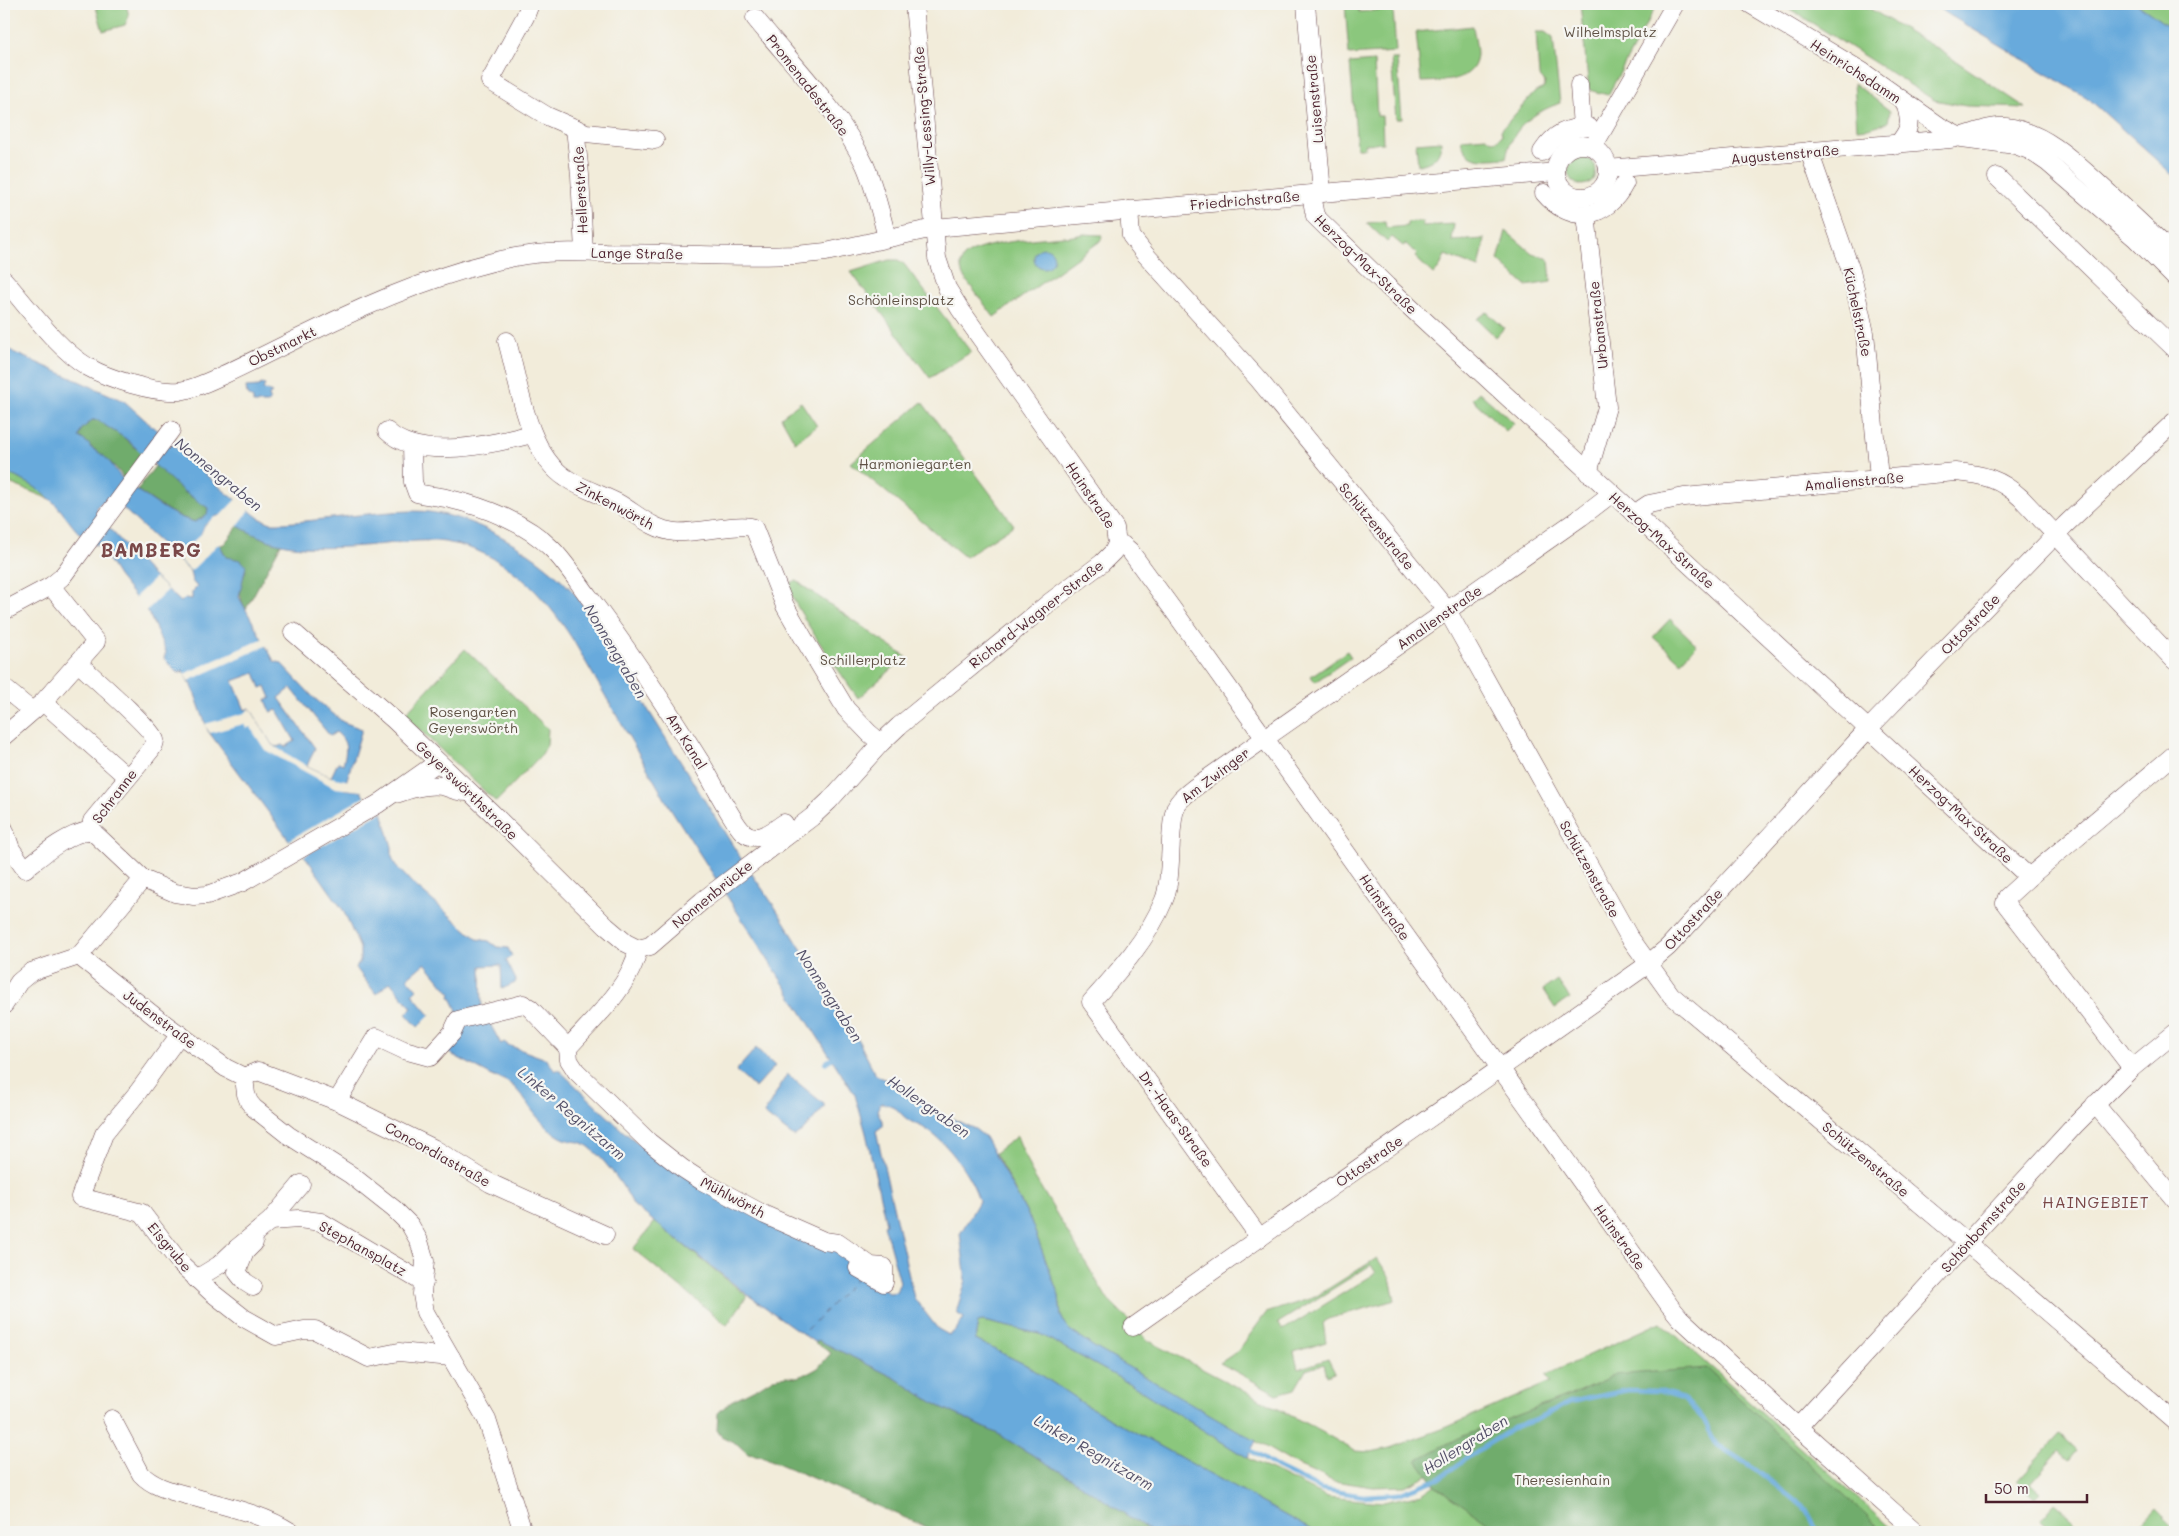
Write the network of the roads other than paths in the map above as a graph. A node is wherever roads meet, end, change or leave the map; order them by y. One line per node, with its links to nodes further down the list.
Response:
1 (530, 4): 9 (street, Hellerstraße)
2 (914, 4): 24 (street, Willy-Lessing-Straße)
3 (1306, 4): 21 (street, Luisenstraße)
4 (1675, 4): 13 (street)
5 (1750, 4): 8 (street, Heinrichsdamm)
6 (756, 18): 25 (street, Promenadestraße)
7 (1579, 85): 15 (street)
8 (1905, 103): 10 (street, Heinrichsdamm); 12 (street)
9 (575, 128): 11 (street, Hellerstraße); 26 (street, Hellerstraße)
10 (1962, 138): 12 (street, Augustenstraße); 27 (street); 28 (street)
11 (655, 140)
12 (1897, 145): 14 (street, Augustenstraße)
13 (1593, 147): 16 (street); 17 (street)
14 (1809, 151): 16 (street, Augustenstraße); 38 (street, Küchelstraße)
15 (1542, 152)
16 (1608, 169): 17 (street)
17 (1556, 172): 21 (street, Friedrichstraße)
18 (1996, 177): 32 (street)
19 (1625, 183): 23 (street)
20 (1544, 193): 23 (street)
21 (1317, 194): 22 (street, Friedrichstraße); 39 (street, Herzog-Max-Straße)
22 (1129, 210): 24 (street, Friedrichstraße); 45 (street, Schützenstraße)
23 (1586, 214): 39 (street, Urbanstraße)
24 (934, 228): 25 (street, Lange Straße); 43 (street, Hainstraße)
25 (887, 238): 26 (street, Lange Straße)
26 (584, 252): 30 (street, Lange Straße)
27 (2175, 255)
28 (2175, 278)
29 (4, 280): 30 (street, Obstmarkt)
30 (348, 315)
31 (507, 341): 36 (street, Zinkenwörth)
32 (2175, 349)
33 (2175, 421): 42 (street, Ottostraße)
34 (171, 430): 44 (street)
35 (387, 431): 37 (street)
36 (532, 434): 37 (street); 55 (street, Zinkenwörth)
37 (412, 446): 61 (street, Am Kanal)
38 (1878, 470): 41 (street, Amalienstraße); 42 (street, Amalienstraße)
39 (1588, 473): 40 (street, Herzog-Max-Straße)
40 (1611, 494): 41 (street, Herzog-Max-Straße); 45 (street, Amalienstraße)
41 (1634, 514): 52 (street, Herzog-Max-Straße)
42 (2057, 534): 48 (street, Amalienstraße); 52 (street, Ottostraße)
43 (1117, 544): 54 (street, Hainstraße); 55 (street, Richard-Wagner-Straße)
44 (51, 586): 46 (street); 49 (street)
45 (1447, 610): 54 (street, Amalienstraße); 68 (street, Schützenstraße)
46 (4, 611)
47 (293, 632): 57 (street, Geyerswörthstraße)
48 (2175, 661)
49 (78, 663): 51 (street); 58 (street, Schranne)
50 (4, 688): 51 (street)
51 (37, 706): 53 (street); 58 (street)
52 (1869, 728): 64 (street, Herzog-Max-Straße); 68 (street, Ottostraße)
53 (4, 736)
54 (1265, 738): 69 (street, Am Zwinger); 74 (street, Hainstraße)
55 (881, 743): 61 (street, Nonnenbrücke)
56 (2175, 754): 64 (street)
57 (438, 762): 59 (street, Geyerswörthstraße); 60 (street)
58 (127, 777): 63 (street, Schranne)
59 (469, 792): 60 (street); 66 (street, Geyerswörthstraße)
60 (385, 799): 65 (street, Schranne)
61 (828, 801): 66 (street, Nonnenbrücke)
62 (4, 829): 63 (street)
63 (90, 830): 65 (street, Schranne)
64 (2029, 877): 75 (street)
65 (143, 880): 67 (street)
66 (638, 949): 73 (street)
67 (79, 956): 70 (street); 72 (street, Judenstraße)
68 (1647, 965): 74 (street, Ottostraße); 84 (street, Schützenstraße)
69 (1091, 1002): 83 (street, Dr.-Haas-Straße)
70 (4, 1005)
71 (2175, 1033): 75 (street, Schönbornstraße)
72 (180, 1034): 76 (street, Judenstraße); 86 (street, Eisgrube)
73 (569, 1054): 77 (street); 85 (street, Mühlwörth)
74 (1500, 1068): 83 (street, Ottostraße); 93 (street, Hainstraße)
75 (2132, 1068): 78 (street, Schönbornstraße)
76 (244, 1077): 77 (street, Concordiastraße); 87 (street)
77 (337, 1101): 82 (street, Concordiastraße)
78 (2095, 1104): 80 (street); 84 (street, Schönbornstraße)
79 (300, 1184): 81 (street)
80 (2175, 1200)
81 (266, 1224): 86 (street); 87 (street, Stephansplatz); 88 (street)
82 (604, 1235)
83 (1260, 1238): 89 (street, Ottostraße)
84 (1967, 1243): 92 (street, Schützenstraße); 93 (street, Schönbornstraße)
85 (858, 1268)
86 (196, 1279): 90 (street, Eisgrube)
87 (424, 1283): 90 (street)
88 (253, 1288)
89 (1133, 1327)
90 (451, 1357): 95 (street)
91 (112, 1419): 94 (street)
92 (2175, 1422)
93 (1798, 1427): 96 (street, Hainstraße)
94 (291, 1532)
95 (523, 1532)
96 (1916, 1532)

